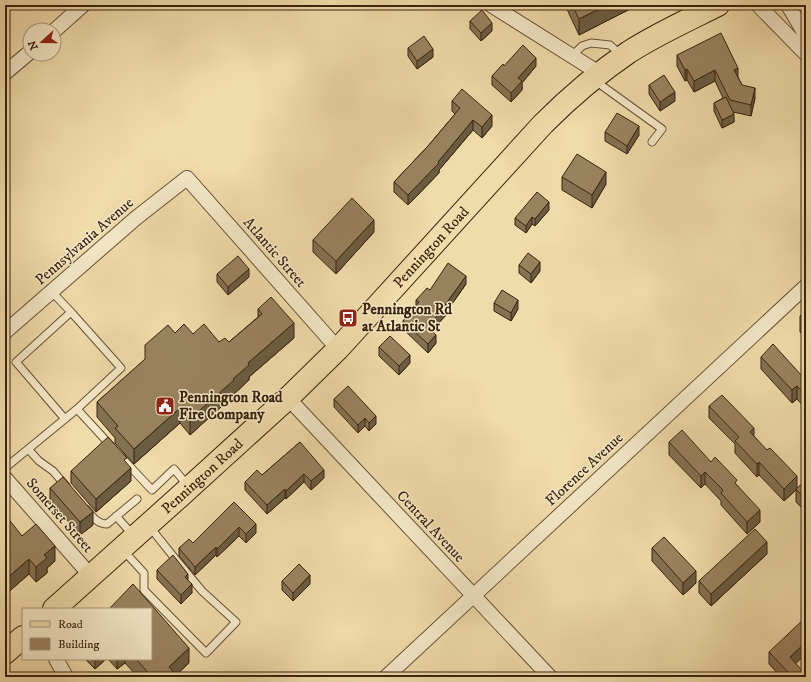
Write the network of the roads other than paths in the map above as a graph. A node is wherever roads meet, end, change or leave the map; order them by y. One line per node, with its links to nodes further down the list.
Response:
1 (83, 5): 6 (street)
2 (491, 5): 9 (street)
3 (718, 5): 10 (main road, Pennington Road)
4 (758, 5): 8 (street)
5 (788, 5): 7 (street)
6 (62, 23)
7 (806, 36)
8 (806, 54)
9 (572, 56): 10 (lane); 13 (street)
10 (623, 57): 13 (main road, Pennington Road)
11 (22, 59): 12 (street)
12 (5, 74)
13 (596, 76): 14 (lane); 20 (main road, Pennington Road)
14 (652, 142)
15 (187, 178): 17 (street, Pennsylvania Avenue); 20 (street, Atlantic Street)
16 (806, 286): 34 (street, Florence Avenue)
17 (52, 291): 18 (lane); 19 (street, Pennsylvania Avenue)
18 (71, 312): 22 (lane); 23 (lane)
19 (5, 332)
20 (338, 349): 21 (main road, Pennington Road)
21 (288, 398): 27 (main road, Pennington Road); 34 (street, Central Avenue)
22 (77, 409): 23 (lane); 27 (lane)
23 (65, 419): 24 (lane)
24 (28, 449): 25 (lane); 28 (lane)
25 (5, 468)
26 (5, 478): 33 (street, Somerset Street)
27 (190, 488): 32 (main road, Pennington Road)
28 (73, 493)
29 (137, 499): 31 (lane)
30 (82, 504): 31 (lane)
31 (116, 516): 32 (lane)
32 (135, 536): 32 (lane); 33 (main road, Pennington Road)
33 (90, 576): 35 (main road, Pennington Road)
34 (473, 595): 40 (street, Florence Avenue); 41 (street, Central Avenue)
35 (55, 608)
36 (22, 638): 37 (main road)
37 (5, 654)
38 (57, 660): 39 (street)
39 (66, 677)
40 (386, 677)
41 (550, 677)

